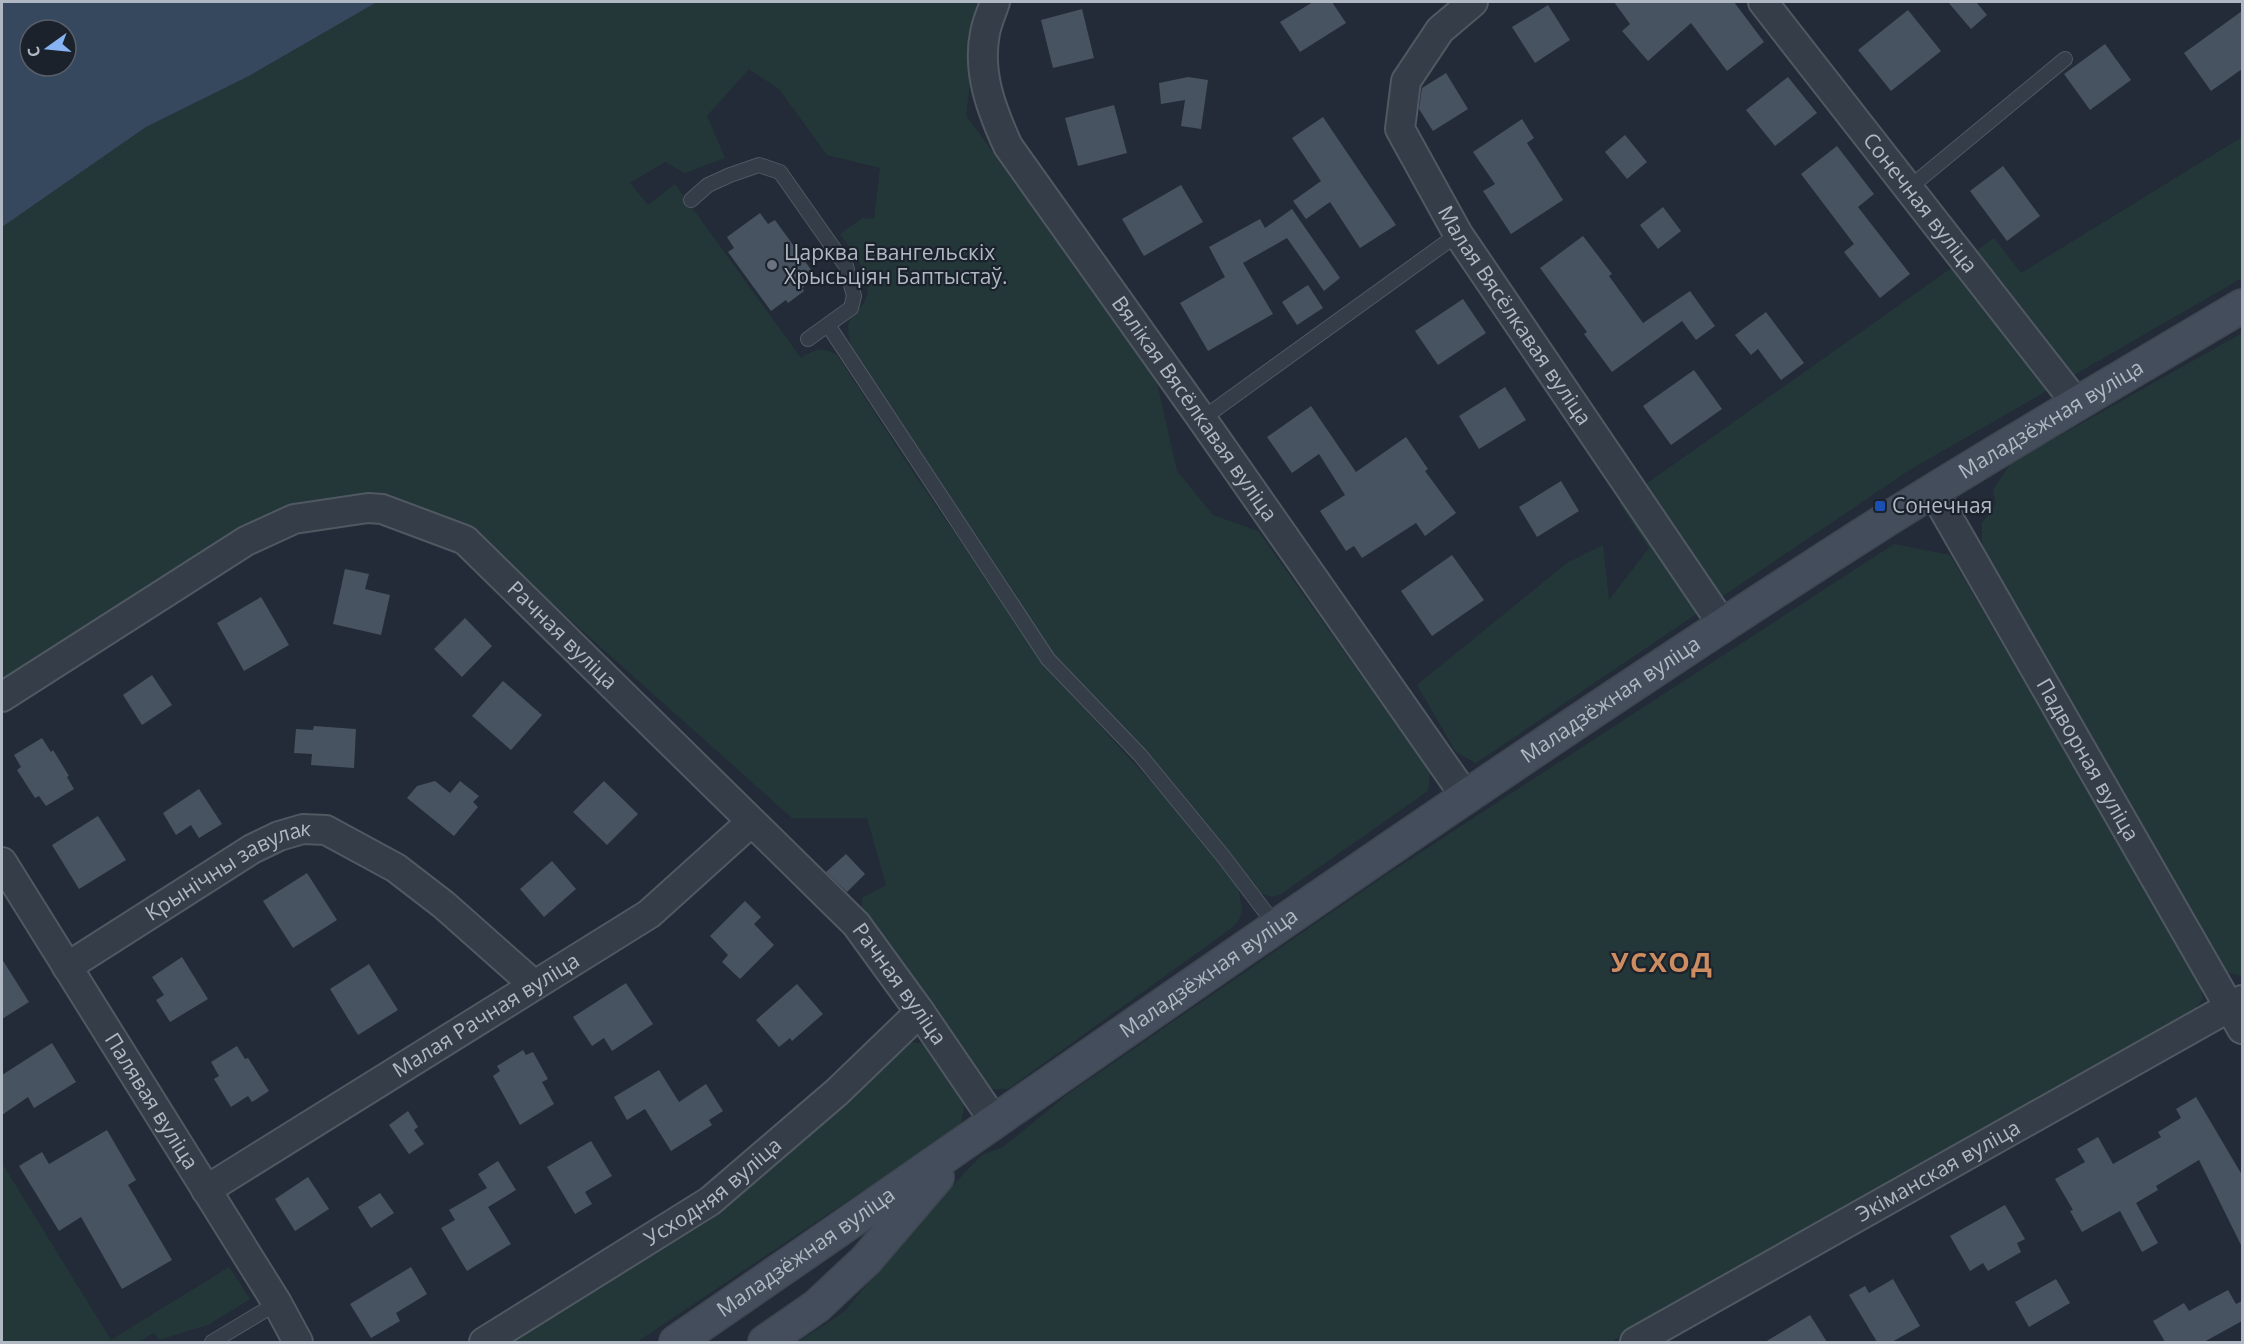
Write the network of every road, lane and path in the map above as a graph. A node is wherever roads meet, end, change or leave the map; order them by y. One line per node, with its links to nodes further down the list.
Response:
1 (995, 2): 12 (street, Вялікая Вясёлкавая вуліца)
2 (1473, 2): 7 (street, Малая Вясёлкавая вуліца)
3 (1763, 2): 5 (street, Сонечная вуліца)
4 (2065, 59): 5 (lane)
5 (1909, 188): 11 (street, Сонечная вуліца)
6 (691, 200): 9 (lane)
7 (1458, 234): 12 (lane); 14 (street, Малая Вясёлкавая вуліца)
8 (2242, 306): 11 (main road, Маладзёжная вуліца)
9 (828, 325): 10 (lane); 19 (lane)
10 (808, 339)
11 (2077, 404): 13 (main road, Маладзёжная вуліца)
12 (1202, 419): 16 (street, Вялікая Вясёлкавая вуліца)
13 (1933, 491): 14 (main road, Маладзёжная вуліца); 23 (street, Падворная вуліца)
14 (1723, 625): 16 (main road, Маладзёжная вуліца)
15 (2, 697): 17 (street, Рачная вуліца)
16 (1466, 797): 19 (main road, Маладзёжная вуліца)
17 (750, 823): 21 (street, Малая Рачная вуліца); 22 (street, Рачная вуліца)
18 (2, 862): 20 (street, Палявая вуліца)
19 (1276, 926): 24 (main road, Маладзёжная вуліца)
20 (67, 967): 21 (street, Крынічны завулак); 25 (street, Палявая вуліца)
21 (533, 984): 25 (street, Малая Рачная вуліца)
22 (920, 1012): 24 (street, Рачная вуліца); 29 (street, Усходняя вуліца)
23 (2238, 1012): 32 (street, Экіманская вуліца)
24 (995, 1122): 30 (main road, Маладзёжная вуліца); 31 (main road, Маладзёжная вуліца)
25 (206, 1190): 26 (street, Палявая вуліца)
26 (277, 1303): 27 (lane); 28 (street, Палявая вуліца)
27 (212, 1342)
28 (298, 1342)
29 (484, 1342)
30 (676, 1342)
31 (765, 1342)
32 (1635, 1342)

